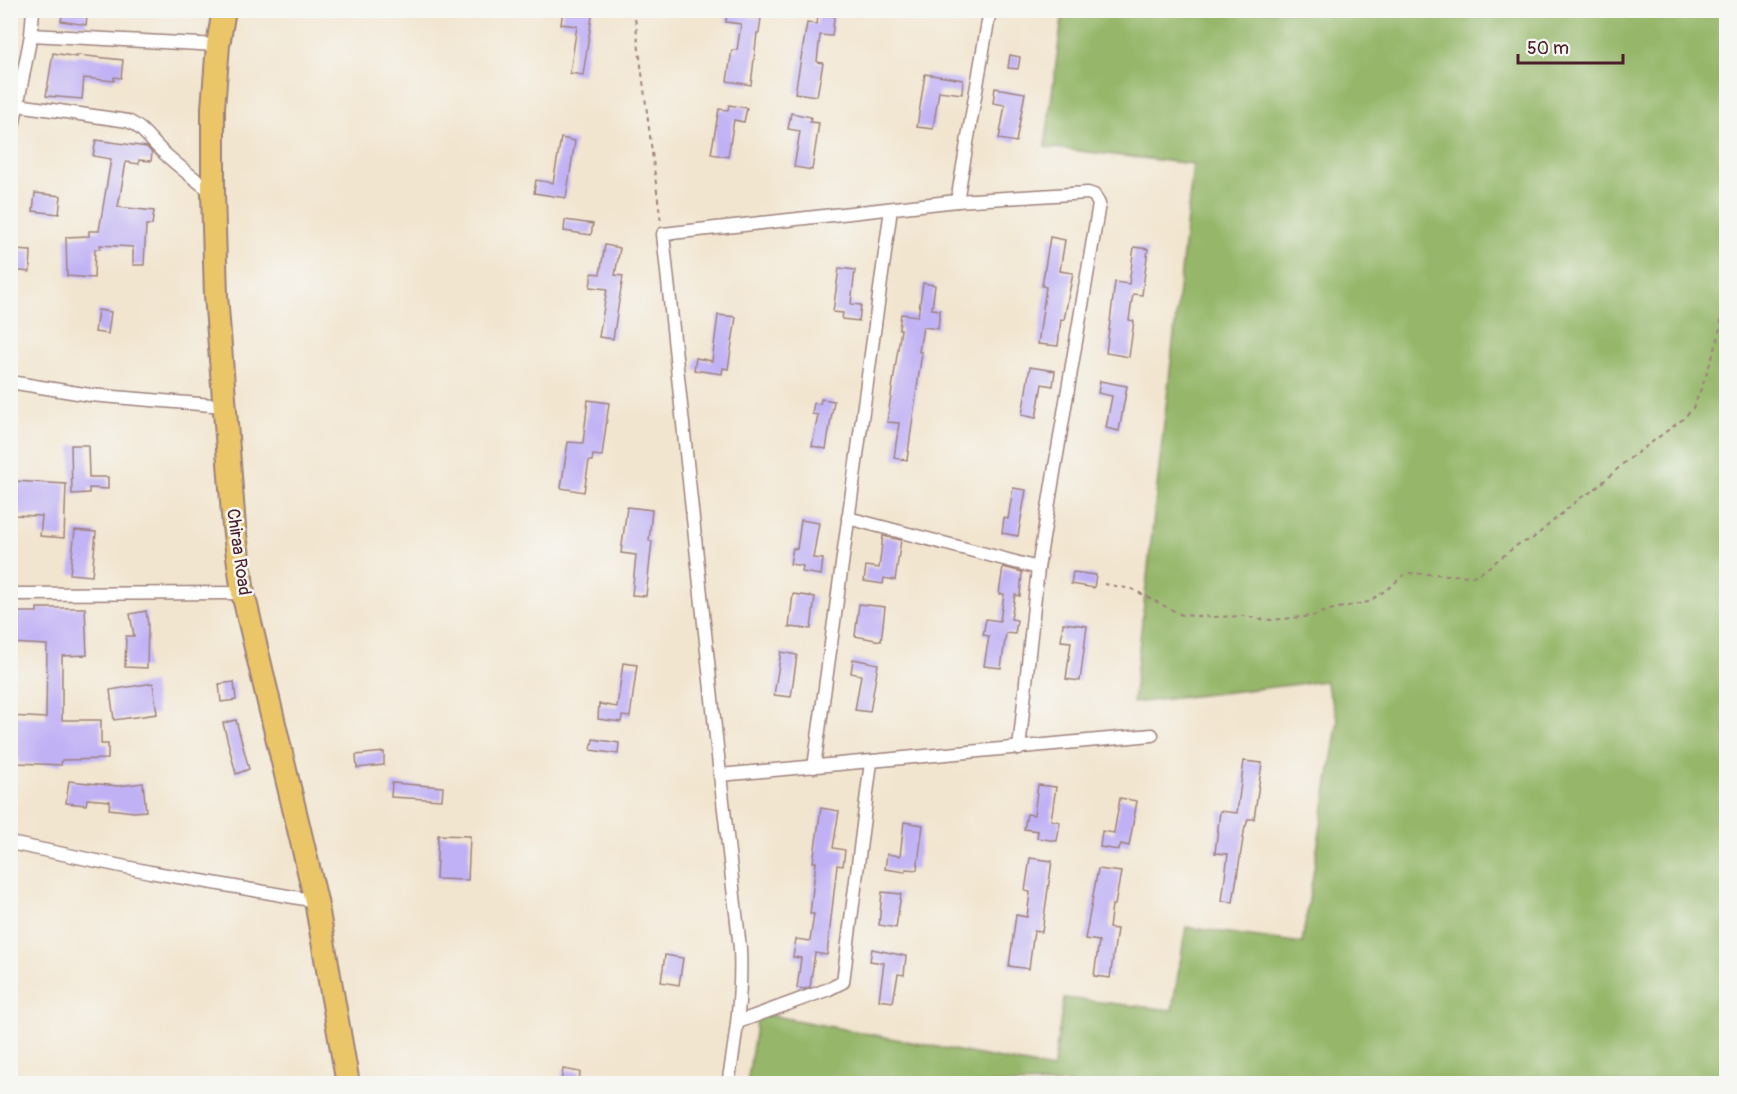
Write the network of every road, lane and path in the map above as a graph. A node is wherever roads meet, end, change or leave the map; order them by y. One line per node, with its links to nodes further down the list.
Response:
1 (33, 10): 5 (street)
2 (224, 10): 6 (highway, Chiraa Road)
3 (634, 10): 12 (path)
4 (990, 10): 10 (street)
5 (31, 35): 6 (street); 7 (street)
6 (218, 45): 9 (highway, Chiraa Road)
7 (18, 105): 8 (street); 9 (street)
8 (10, 142)
9 (213, 193): 15 (highway, Chiraa Road)
10 (957, 201): 11 (street); 17 (street)
11 (891, 209): 12 (street); 16 (street)
12 (663, 234): 25 (street)
13 (1726, 315): 18 (path)
14 (10, 382): 15 (street)
15 (224, 406): 19 (highway, Chiraa Road)
16 (848, 518): 17 (street); 24 (street)
17 (1038, 568): 22 (street)
18 (1104, 584)
19 (243, 593): 20 (street); 27 (highway, Chiraa Road)
20 (10, 594)
21 (1152, 735): 22 (street)
22 (1019, 749): 23 (street)
23 (871, 762): 24 (street); 28 (street)
24 (814, 767): 25 (street)
25 (720, 775): 28 (street)
26 (10, 843): 27 (street)
27 (316, 901): 29 (highway, Chiraa Road)
28 (738, 1022): 30 (street)
29 (348, 1083)
30 (728, 1083)

